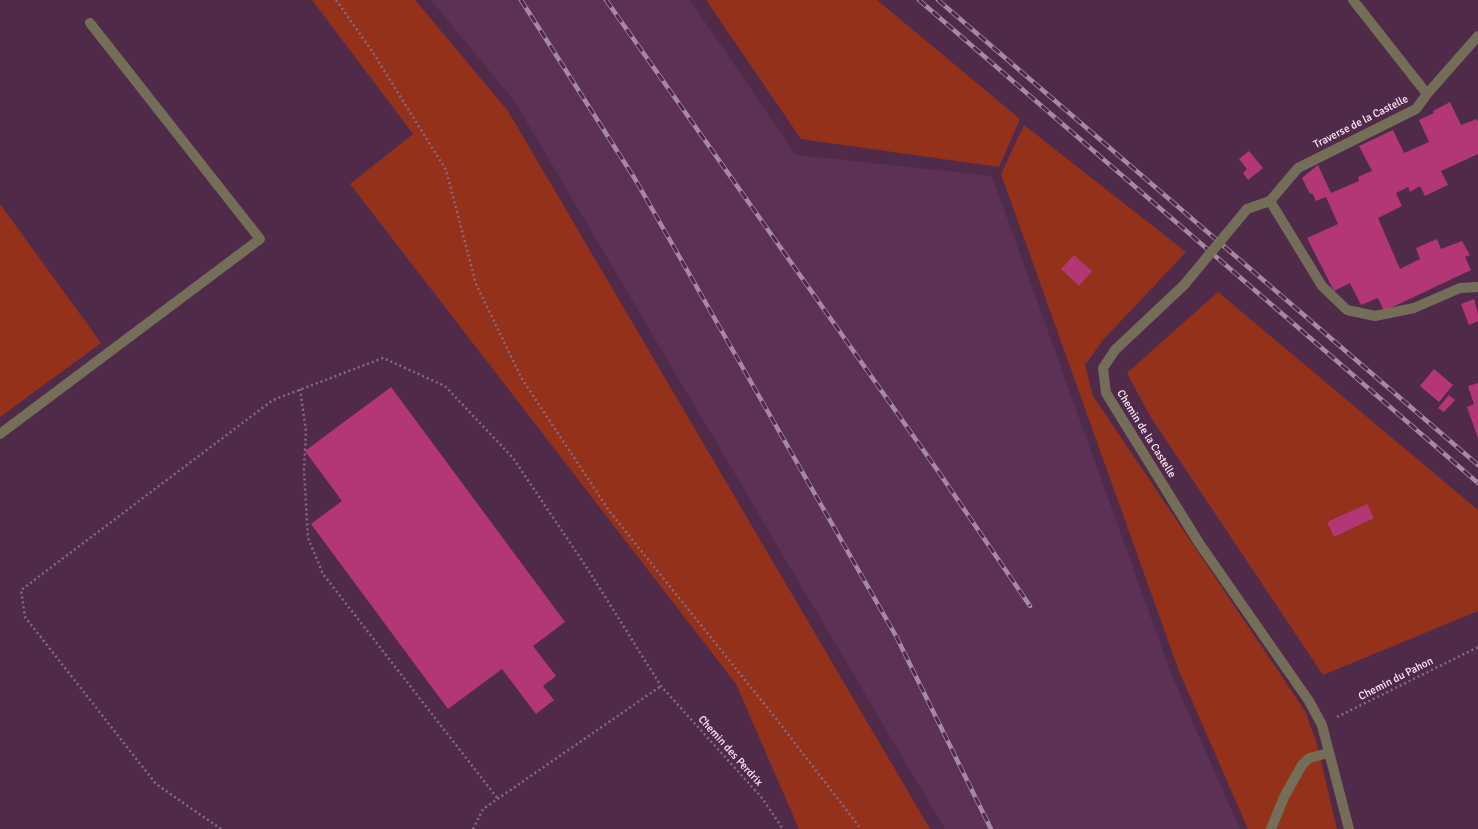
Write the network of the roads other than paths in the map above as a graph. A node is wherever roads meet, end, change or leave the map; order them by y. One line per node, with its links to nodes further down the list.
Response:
1 (1353, 0): 4 (street)
2 (90, 24): 7 (street)
3 (1478, 36): 4 (street, Traverse de la Castelle)
4 (1427, 94): 5 (street, Traverse de la Castelle)
5 (1270, 201): 6 (street); 8 (street, Chemin de la Castelle, bridge)
6 (1478, 287)
7 (0, 434)
8 (1329, 753): 9 (street); 10 (street, Chemin de la Castelle)
9 (1271, 829)
10 (1349, 829)

